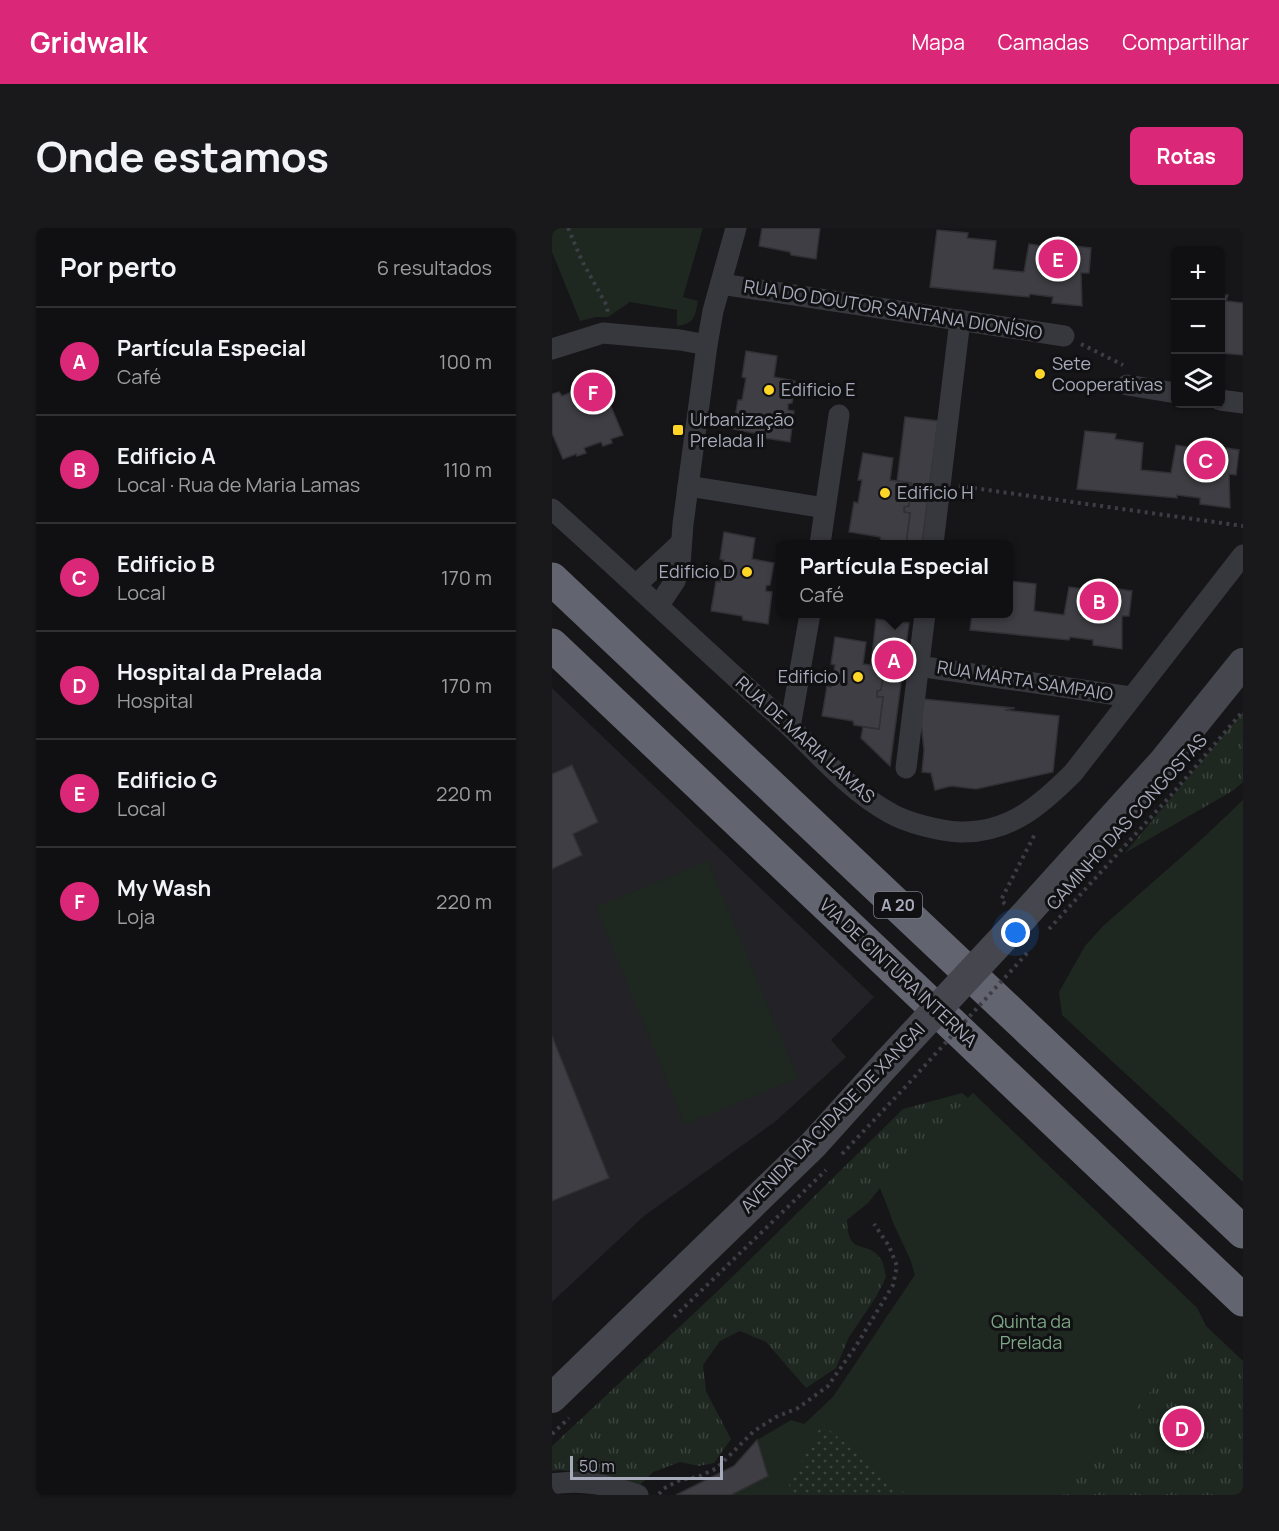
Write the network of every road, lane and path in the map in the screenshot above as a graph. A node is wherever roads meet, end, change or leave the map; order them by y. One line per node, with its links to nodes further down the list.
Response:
1 (568, 228): 5 (path)
2 (736, 228): 3 (street)
3 (721, 284): 4 (street, RUA DO DOUTOR SANTANA DIONÍSIO); 7 (street)
4 (960, 320): 6 (street, RUA DO DOUTOR SANTANA DIONÍSIO); 14 (street)
5 (603, 333): 7 (street); 8 (street)
6 (1064, 336): 9 (path)
7 (707, 345): 15 (street)
8 (552, 349)
9 (1127, 385): 10 (street)
10 (1171, 392)
11 (1225, 401): 12 (street)
12 (1243, 403)
13 (838, 415): 16 (street)
14 (940, 483): 18 (path); 20 (street)
15 (688, 486): 16 (street); 21 (street)
16 (825, 508): 19 (street)
17 (552, 509): 24 (street, RUA DE MARIA LAMAS)
18 (1243, 526)
19 (821, 540)
20 (933, 540)
21 (680, 544): 24 (street); 25 (street)
22 (1240, 564): 31 (street, RUA DE MARIA LAMAS)
23 (552, 579): 41 (highway, A 20)
24 (637, 584): 25 (street, RUA DE MARIA LAMAS)
25 (659, 605): 33 (street, RUA DE MARIA LAMAS)
26 (809, 618): 33 (street)
27 (924, 618): 30 (street)
28 (552, 645): 42 (highway, VIA DE CINTURA INTERNA / A 20)
29 (1243, 663): 37 (main road, AVENIDA DA CIDADE DE XANGAI)
30 (918, 666): 31 (street, RUA MARTA SAMPAIO); 34 (street)
31 (1131, 697): 33 (street, RUA DE MARIA LAMAS)
32 (1243, 711): 37 (path, CAMINHO DAS CONGOSTAS)
33 (790, 728)
34 (906, 768)
35 (1025, 852): 36 (path)
36 (1004, 893)
37 (1033, 926): 43 (main road, AVENIDA DA CIDADE DE XANGAI, bridge)
38 (1035, 944): 39 (path, bridge)
39 (909, 1083)
40 (874, 1224): 46 (path)
41 (1243, 1232)
42 (1243, 1300)
43 (552, 1398)
44 (552, 1484): 45 (street)
45 (638, 1495)
46 (657, 1495)

